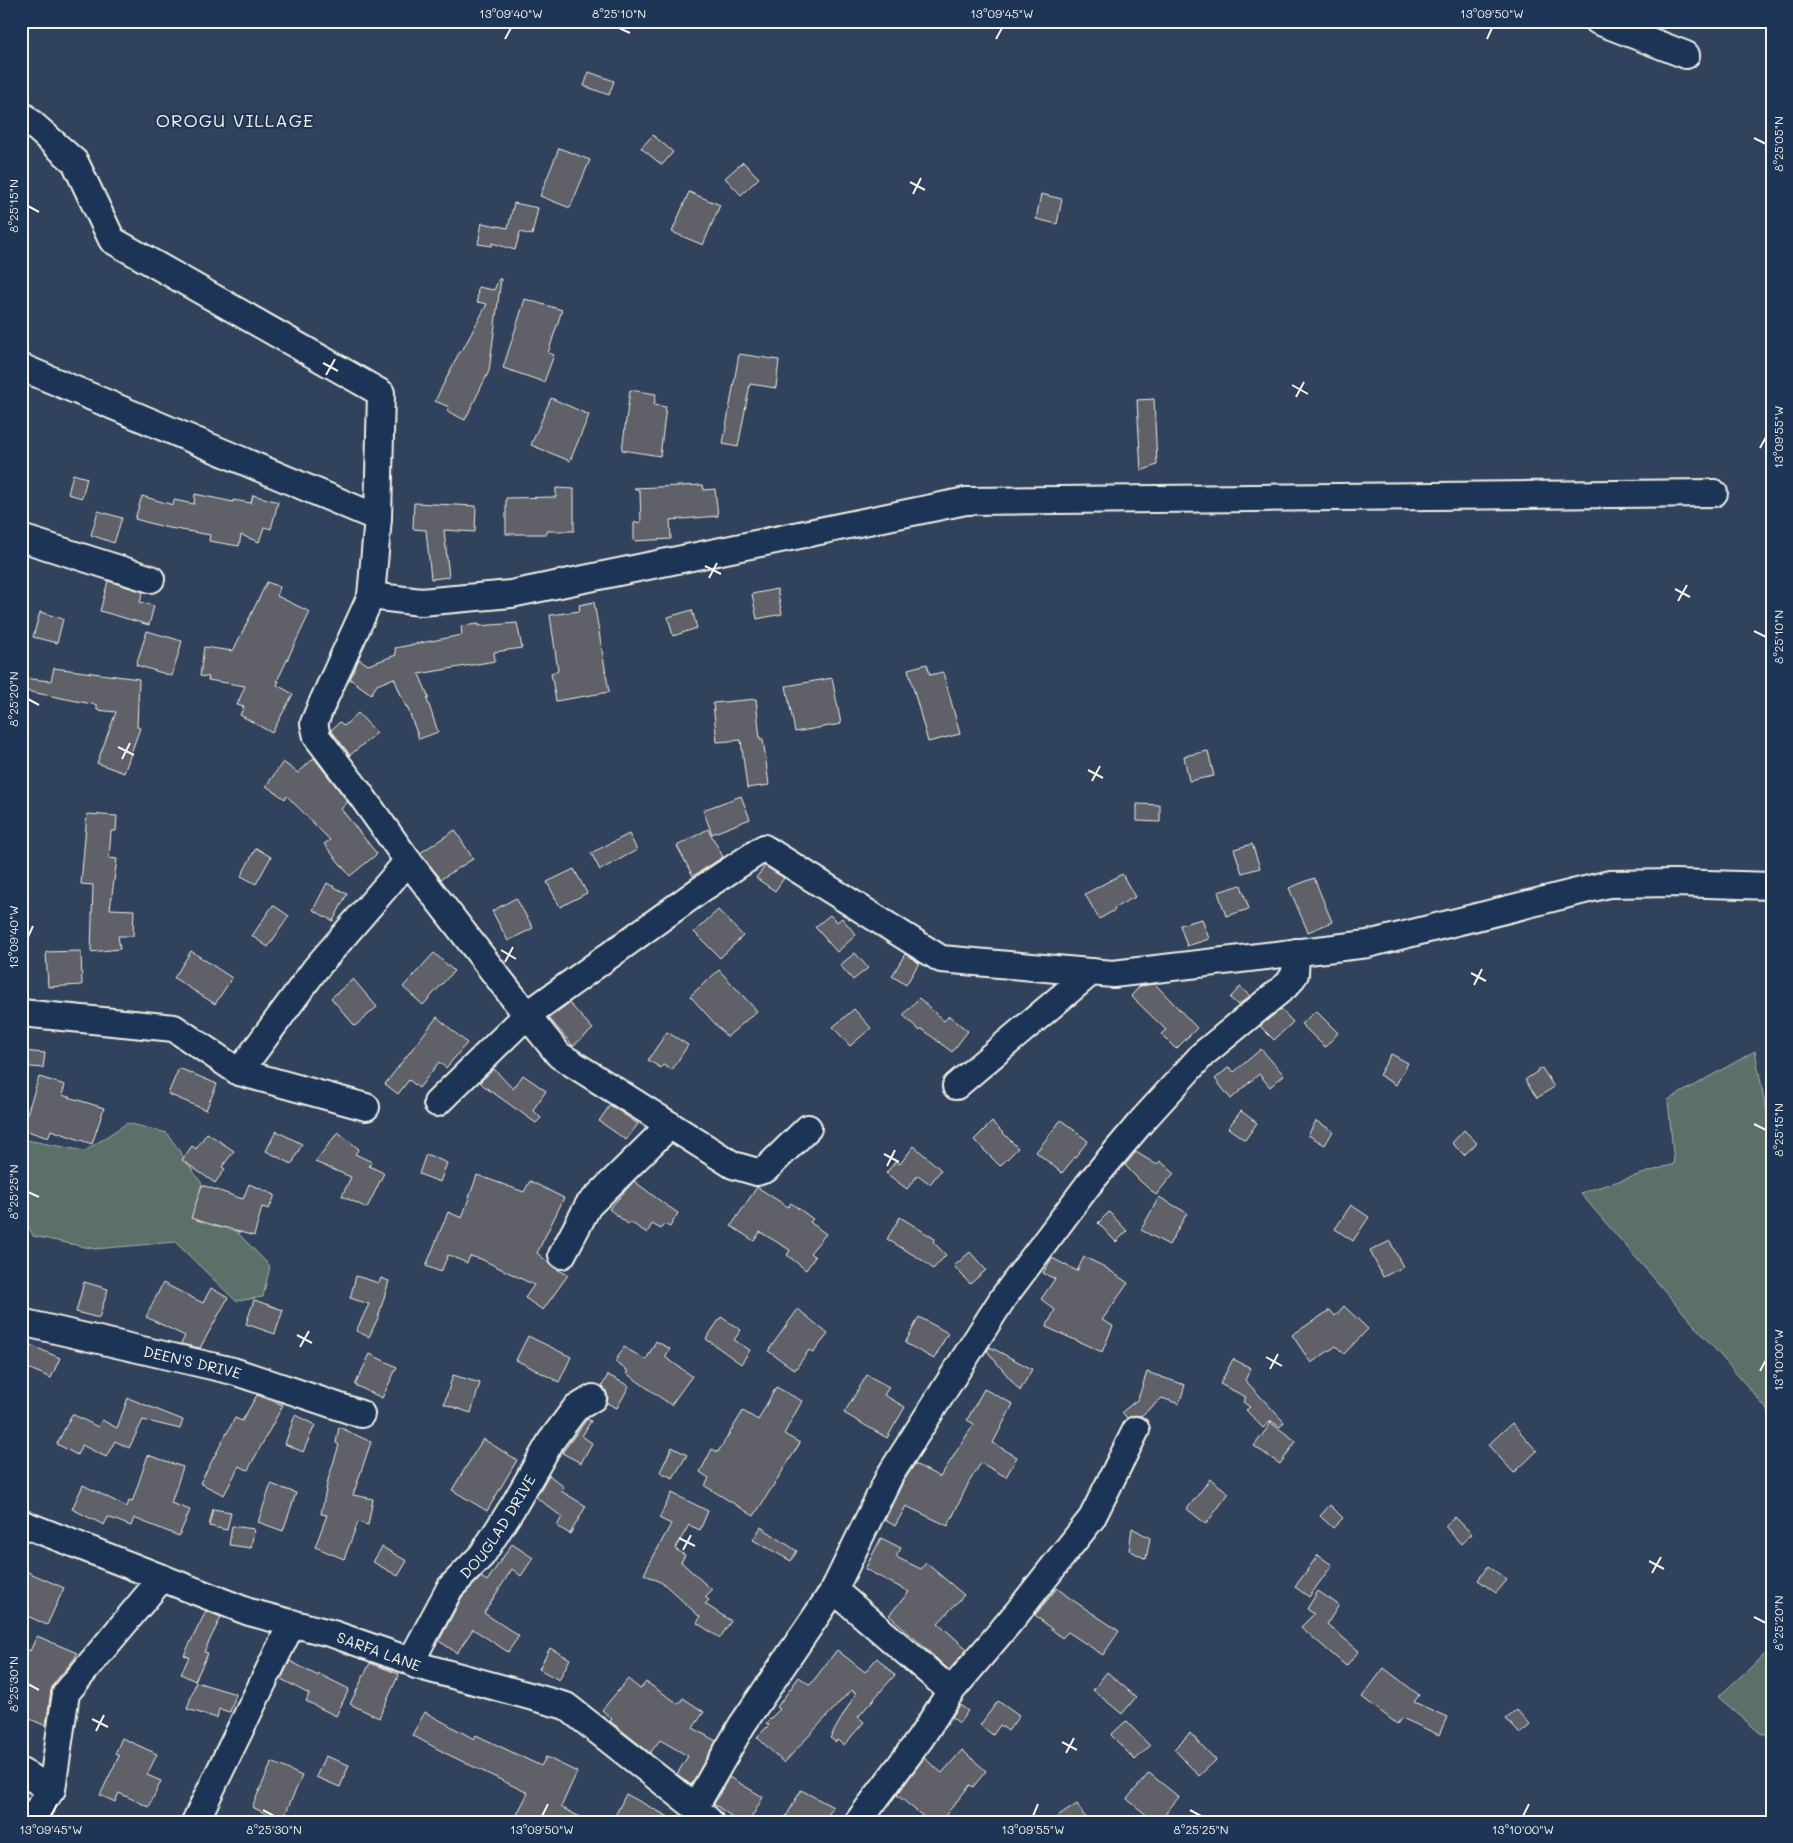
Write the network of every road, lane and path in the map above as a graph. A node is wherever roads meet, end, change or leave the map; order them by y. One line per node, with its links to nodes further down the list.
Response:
1 (1598, 21): 2 (street)
2 (1686, 54)
3 (21, 114): 6 (street)
4 (21, 366): 6 (street)
5 (1714, 493): 9 (street)
6 (378, 518): 9 (street)
7 (21, 538): 8 (street)
8 (151, 579)
9 (371, 596): 10 (street)
10 (408, 861): 15 (street); 16 (street)
11 (1772, 886): 12 (street)
12 (1296, 952): 13 (street); 29 (street)
13 (1091, 972): 15 (street); 17 (street)
14 (21, 1013): 16 (street)
15 (527, 1015): 18 (street); 20 (street)
16 (239, 1072): 19 (street)
17 (956, 1086)
18 (437, 1103)
19 (366, 1107)
20 (670, 1126): 21 (street); 22 (street)
21 (808, 1128)
22 (562, 1255)
23 (21, 1322): 25 (street, DEEN'S DRIVE)
24 (593, 1398): 31 (street, DOUGLAD DRIVE)
25 (361, 1414)
26 (1136, 1430): 32 (street)
27 (21, 1523): 28 (street, SARFA LANE)
28 (162, 1578): 30 (street, SARFA LANE); 34 (street)
29 (834, 1590): 32 (street); 35 (street)
30 (292, 1623): 31 (street, SARFA LANE); 37 (street)
31 (411, 1661): 35 (street, SARFA LANE)
32 (951, 1691): 38 (street)
33 (21, 1772): 34 (street)
34 (52, 1789): 36 (street)
35 (703, 1814)
36 (29, 1822)
37 (196, 1822)
38 (858, 1822)

